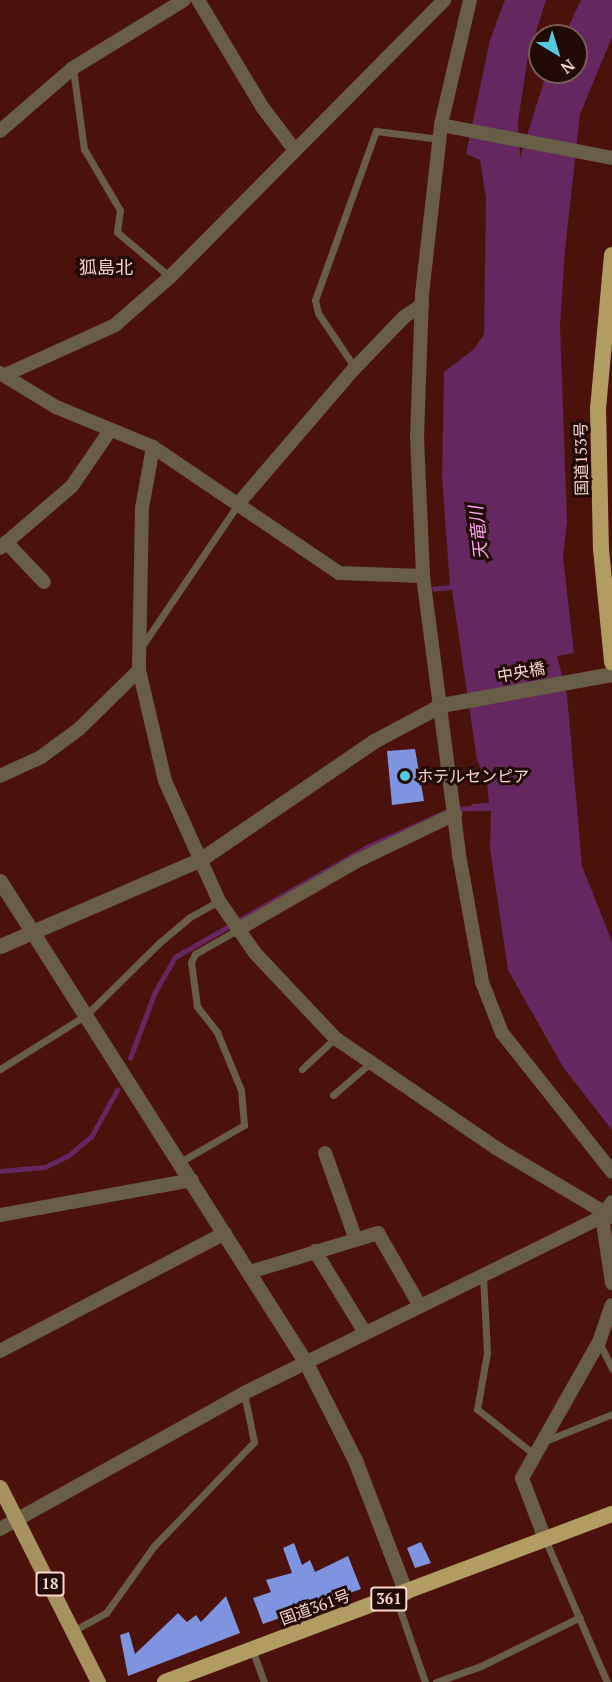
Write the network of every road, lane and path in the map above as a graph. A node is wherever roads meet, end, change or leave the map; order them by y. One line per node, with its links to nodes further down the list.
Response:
1 (184, 0): 5 (street)
2 (198, 0): 9 (street)
3 (444, 0): 9 (street)
4 (469, 1): 6 (street)
5 (73, 68): 7 (street); 12 (lane)
6 (446, 125): 8 (street); 10 (street)
7 (0, 131)
8 (440, 139): 13 (street); 14 (lane)
9 (294, 149): 12 (street)
10 (612, 158)
11 (612, 255): 24 (highway, 国道153号)
12 (170, 277): 15 (street)
13 (422, 305): 14 (street); 20 (street)
14 (355, 368): 18 (street)
15 (2, 374): 16 (street)
16 (110, 432): 17 (street); 19 (street)
17 (153, 447): 18 (street); 22 (street)
18 (238, 504): 20 (street); 22 (lane)
19 (3, 545): 21 (street)
20 (423, 576): 25 (street)
21 (44, 582)
22 (140, 649): 23 (street)
23 (139, 670): 26 (street); 28 (street)
24 (609, 671): 25 (street, 中央橋)
25 (444, 704): 27 (street); 28 (street, 中央橋)
26 (0, 776)
27 (455, 814): 31 (street); 42 (street)
28 (201, 859): 30 (street); 32 (street, 中央橋)
29 (0, 881): 32 (street)
30 (219, 901): 31 (street); 34 (lane)
31 (237, 930): 35 (street); 41 (lane)
32 (33, 932): 33 (street, 中央橋); 34 (street)
33 (0, 946)
34 (86, 1015): 37 (lane); 41 (street)
35 (335, 1038): 36 (street); 38 (lane)
36 (369, 1064): 39 (lane); 44 (street)
37 (0, 1069)
38 (302, 1069)
39 (333, 1095)
40 (325, 1153): 47 (street)
41 (180, 1162): 43 (street)
42 (612, 1172)
43 (192, 1180): 45 (street); 46 (street)
44 (608, 1212): 50 (street); 51 (street)
45 (0, 1215)
46 (225, 1233): 49 (street); 56 (street)
47 (356, 1240): 48 (street); 53 (street)
48 (315, 1251): 49 (street); 54 (street)
49 (250, 1272): 57 (street)
50 (483, 1276): 53 (street); 61 (lane)
51 (612, 1283)
52 (612, 1305): 55 (street)
53 (420, 1306): 54 (street)
54 (365, 1333): 57 (street)
55 (599, 1342): 58 (lane); 61 (street)
56 (0, 1351)
57 (306, 1363): 59 (street); 67 (street)
58 (612, 1369)
59 (244, 1393): 64 (street); 69 (lane)
60 (612, 1414): 61 (lane)
61 (538, 1449): 66 (street)
62 (0, 1487): 64 (main road, 18)
63 (612, 1514): 66 (highway, 国道361号 / 361)
64 (17, 1519): 65 (street); 69 (main road, 18)
65 (0, 1529)
66 (545, 1539): 67 (highway, 国道361号 / 361); 68 (lane)
67 (406, 1593): 70 (highway, 国道361号 / 361); 74 (lane)
68 (580, 1617): 75 (lane); 76 (lane)
69 (73, 1631): 71 (main road, 18)
70 (252, 1649): 72 (highway, 国道361号 / 361); 73 (lane)
71 (98, 1682)
72 (165, 1682)
73 (264, 1682)
74 (424, 1682)
75 (436, 1682)
76 (607, 1682)

